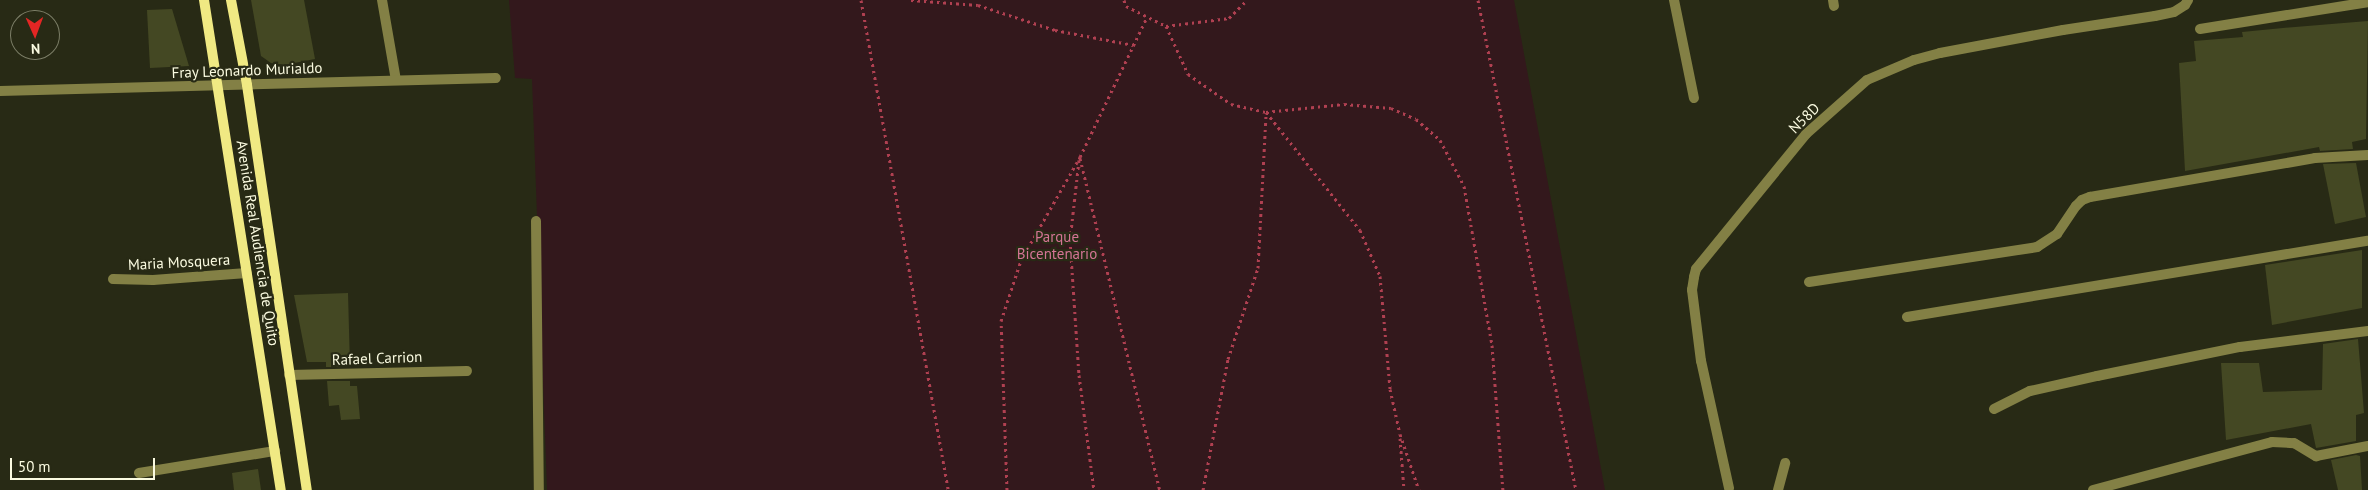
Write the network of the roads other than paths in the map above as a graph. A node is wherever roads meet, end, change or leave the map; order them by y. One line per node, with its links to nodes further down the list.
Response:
1 (204, 0): 11 (main road, Avenida Real Audiencia de Quito)
2 (231, 0): 10 (main road, Avenida Real Audiencia de Quito)
3 (382, 0): 9 (street)
4 (1674, 0): 13 (street)
5 (2188, 0): 29 (street, N58D)
6 (2368, 2): 7 (street)
7 (2200, 29)
8 (496, 78): 9 (street, Fray Leonardo Murialdo)
9 (396, 80): 10 (street, Fray Leonardo Murialdo)
10 (247, 85): 11 (street, Fray Leonardo Murialdo); 23 (main road, Avenida Real Audiencia de Quito)
11 (218, 86): 12 (street, Fray Leonardo Murialdo); 17 (main road, Avenida Real Audiencia de Quito)
12 (0, 92)
13 (1694, 98)
14 (2368, 155): 19 (street)
15 (536, 220): 32 (street)
16 (2368, 241): 20 (street)
17 (247, 273): 18 (street, Maria Mosquera); 26 (main road, Avenida Real Audiencia de Quito)
18 (113, 279)
19 (1809, 282)
20 (1907, 317)
21 (2368, 331): 24 (street)
22 (467, 370): 23 (street, Rafael Carrion)
23 (289, 376): 31 (main road, Avenida Real Audiencia de Quito)
24 (1994, 409)
25 (2368, 446): 34 (street)
26 (276, 451): 28 (street); 30 (main road, Avenida Real Audiencia de Quito)
27 (1785, 463): 33 (street)
28 (139, 473)
29 (1729, 488)
30 (281, 490)
31 (306, 490)
32 (539, 490)
33 (1778, 490)
34 (2093, 490)

